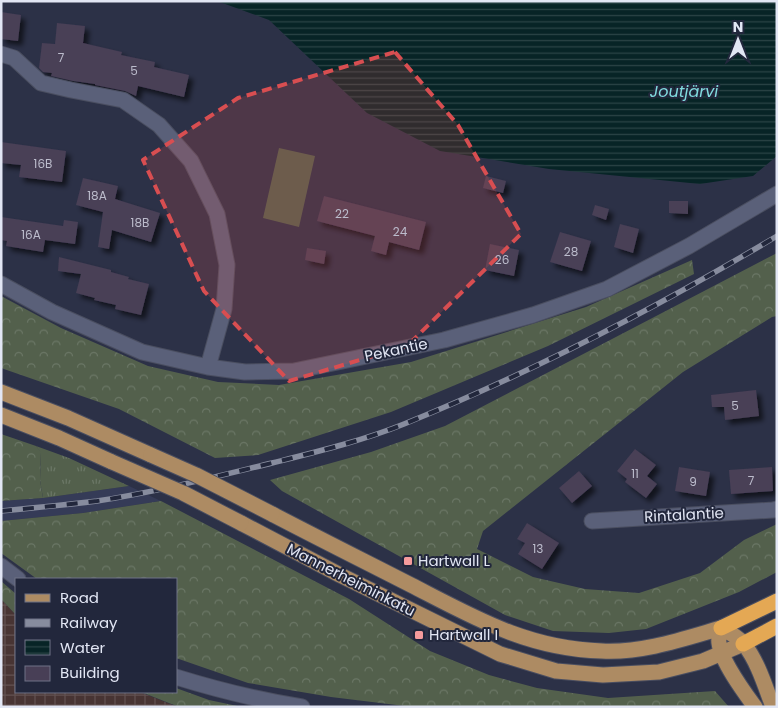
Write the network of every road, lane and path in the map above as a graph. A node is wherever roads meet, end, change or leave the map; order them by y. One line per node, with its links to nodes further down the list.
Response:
1 (1, 54): 4 (street)
2 (777, 194): 4 (street, Pekantie)
3 (1, 284): 4 (street, Pekantie)
4 (208, 367)
5 (1, 392): 13 (main road, Mannerheiminkatu, bridge)
6 (1, 415): 15 (main road, Mannerheiminkatu, bridge)
7 (777, 509): 8 (street, Rintalantie)
8 (592, 521)
9 (1, 566): 10 (street)
10 (17, 578)
11 (772, 603): 13 (highway)
12 (777, 626): 14 (highway)
13 (721, 628): 14 (main road); 15 (main road)
14 (744, 644): 15 (main road, Mannerheiminkatu); 19 (main road)
15 (721, 653): 18 (main road)
16 (178, 678): 17 (street)
17 (302, 707)
18 (755, 707)
19 (773, 707)

